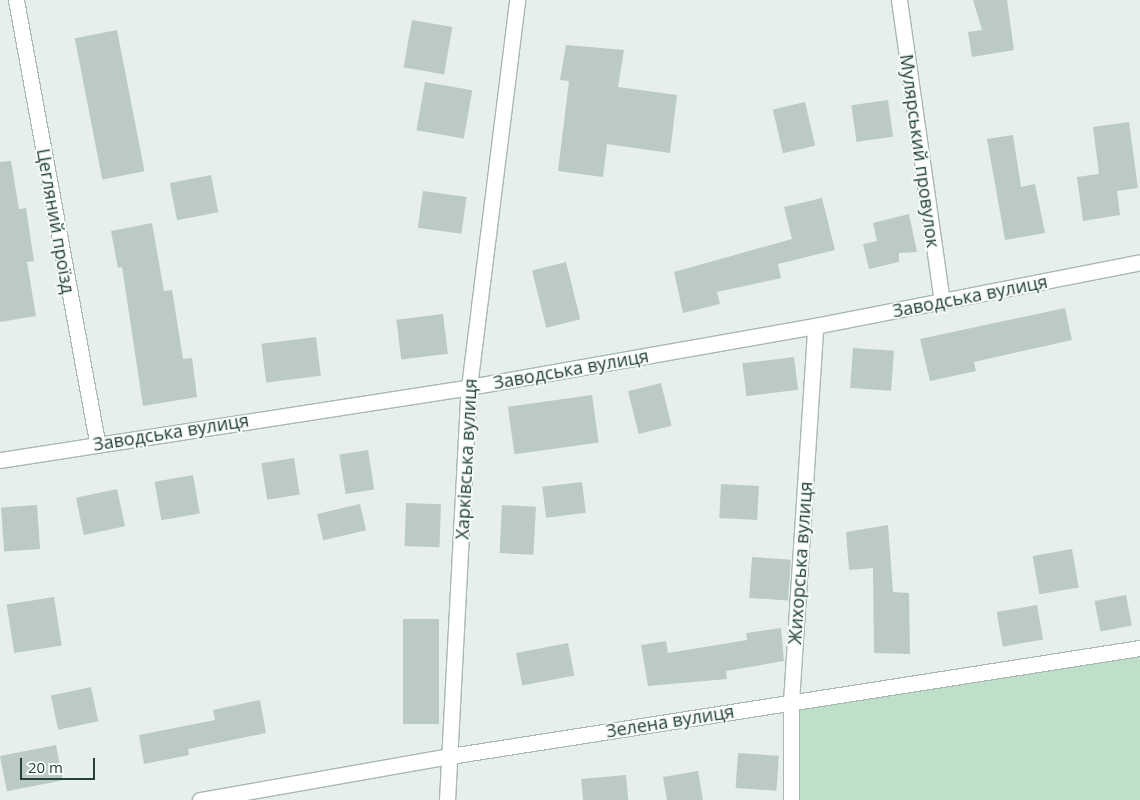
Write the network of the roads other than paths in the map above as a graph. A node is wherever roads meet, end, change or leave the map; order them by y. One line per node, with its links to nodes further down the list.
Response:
1 (16, 0): 8 (street, Цегляний проїзд)
2 (517, 0): 7 (street, Харківська вулиця)
3 (899, 0): 5 (street, Мулярський провулок)
4 (1140, 262): 5 (street, Заводська вулиця)
5 (942, 301): 6 (street, Заводська вулиця)
6 (815, 326): 7 (street, Заводська вулиця); 11 (street, Жихорська вулиця)
7 (469, 387): 8 (street, Заводська вулиця); 12 (street, Харківська вулиця)
8 (96, 443): 9 (street, Заводська вулиця)
9 (0, 460)
10 (1140, 648): 11 (street, Зелена вулиця)
11 (791, 702): 12 (street, Зелена вулиця); 15 (street, Жихорська вулиця)
12 (450, 756): 13 (street, Зелена вулиця); 14 (street, Харківська вулиця)
13 (200, 800)
14 (447, 800)
15 (791, 800)

